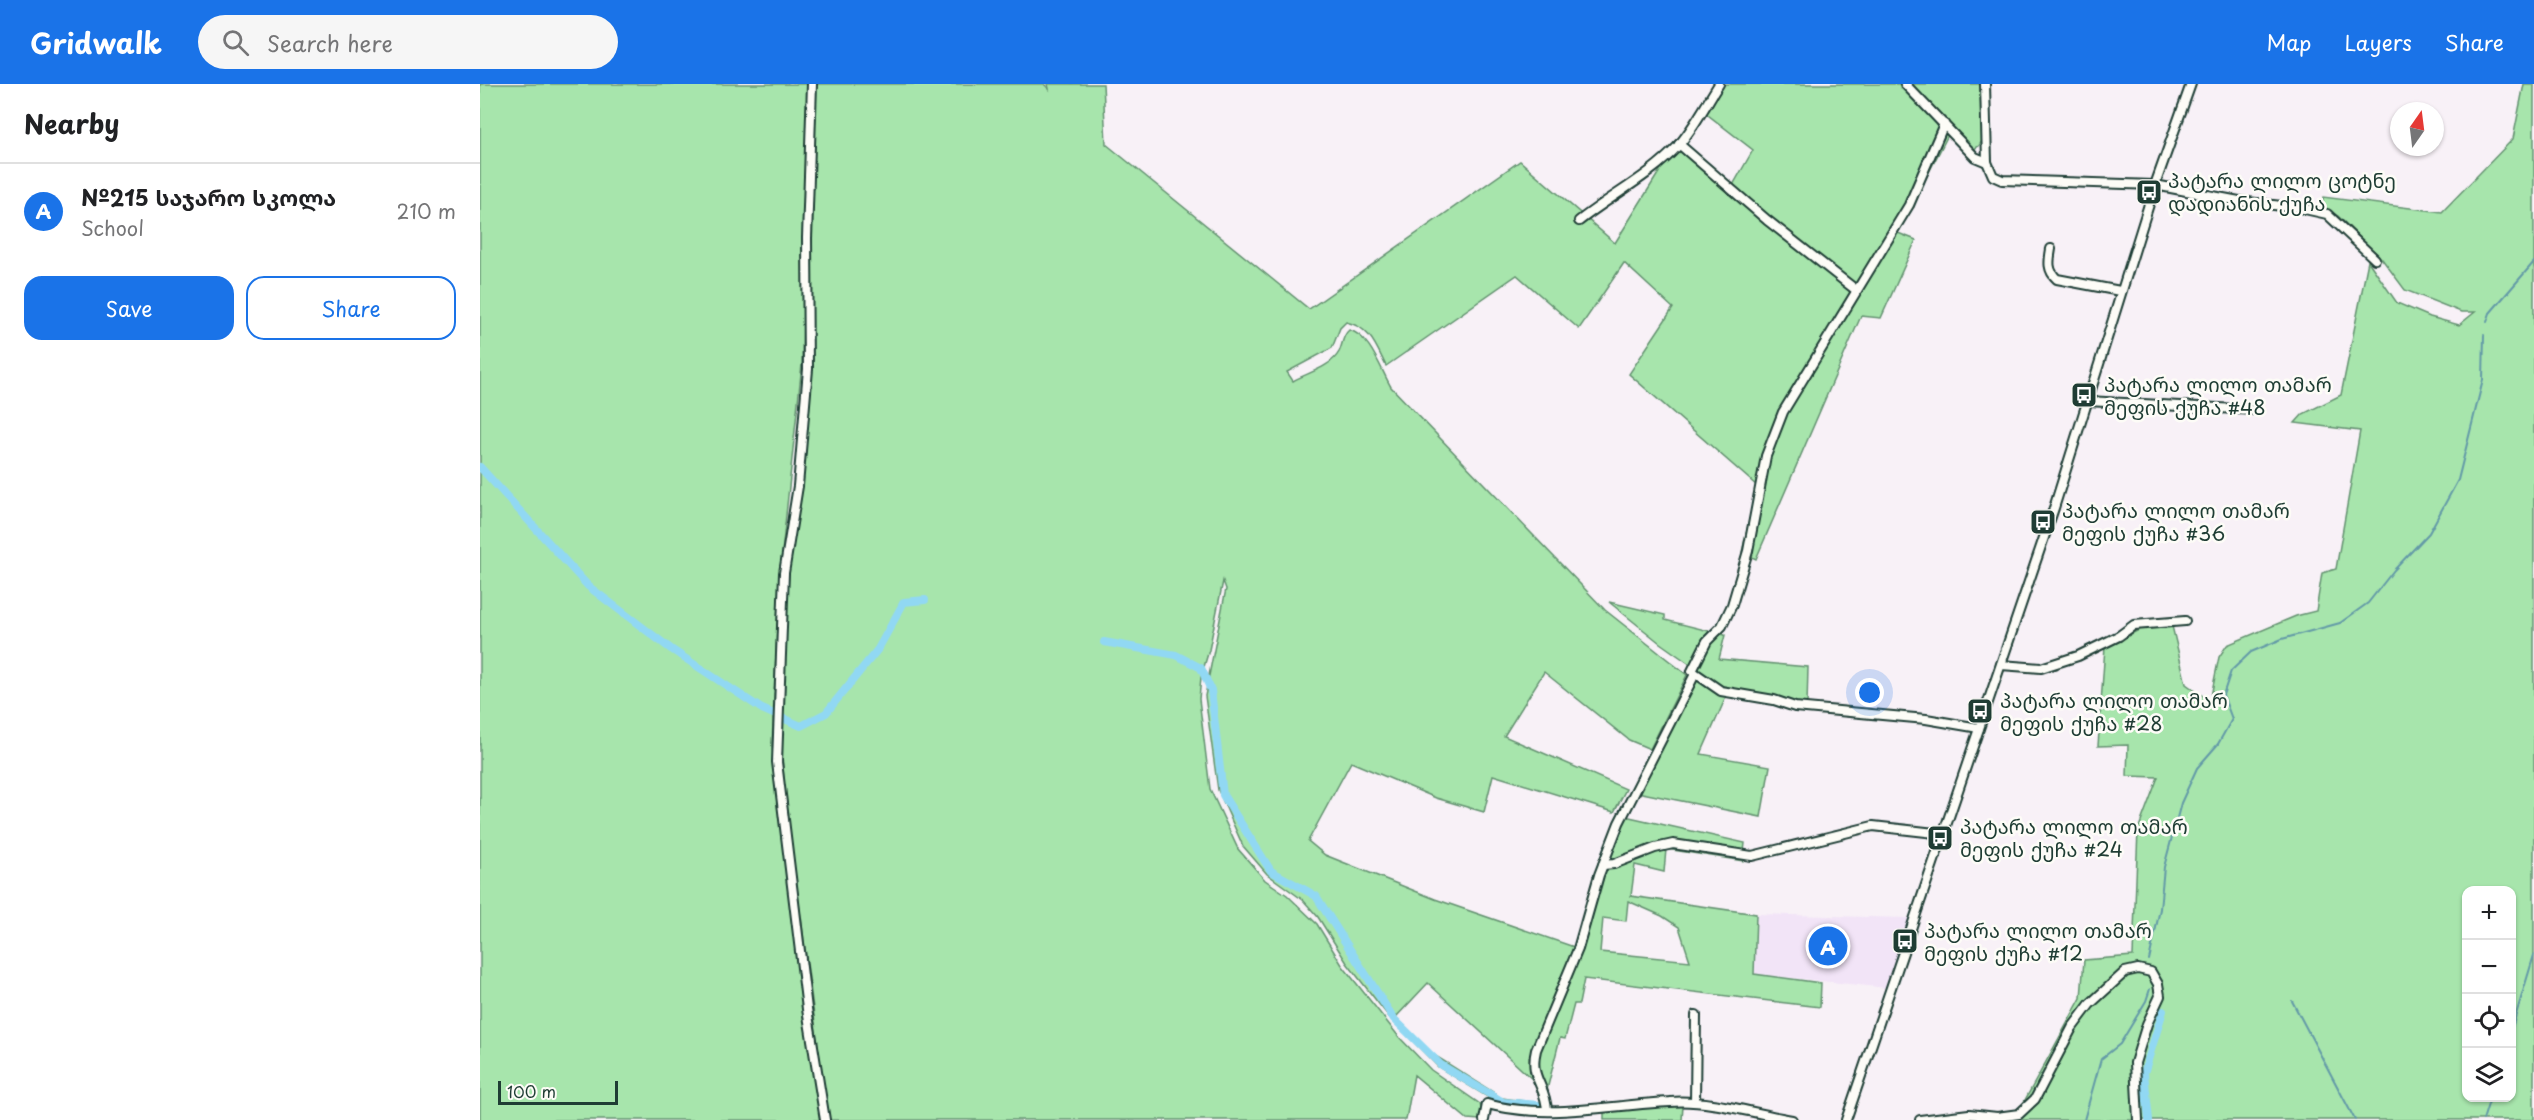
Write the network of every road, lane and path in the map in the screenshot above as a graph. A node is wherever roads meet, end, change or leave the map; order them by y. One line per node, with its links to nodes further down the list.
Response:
1 (812, 84): 26 (street)
2 (1719, 84): 7 (street)
3 (1905, 84): 6 (street)
4 (1985, 84): 8 (street)
5 (2191, 84): 9 (street)
6 (1944, 124): 8 (street); 13 (street)
7 (1679, 144): 10 (street); 13 (street)
8 (1987, 162): 9 (street)
9 (2155, 185): 12 (street); 14 (street)
10 (1579, 221)
11 (2051, 249): 14 (street)
12 (2375, 259)
13 (1856, 290): 19 (street)
14 (2121, 291): 15 (street)
15 (2087, 400): 16 (street); 18 (street)
16 (2255, 410)
17 (2185, 621): 18 (street)
18 (2001, 665): 20 (street)
19 (1694, 672): 20 (street); 22 (street)
20 (1979, 728): 21 (street)
21 (1944, 834): 22 (street); 29 (street)
22 (1603, 865): 25 (street)
23 (1696, 1015): 24 (street)
24 (1695, 1102): 25 (street); 28 (street)
25 (1547, 1111): 27 (street)
26 (825, 1120)
27 (1484, 1120)
28 (1792, 1120)
29 (1846, 1120)
30 (1920, 1120): 31 (street)
31 (2138, 1120)

